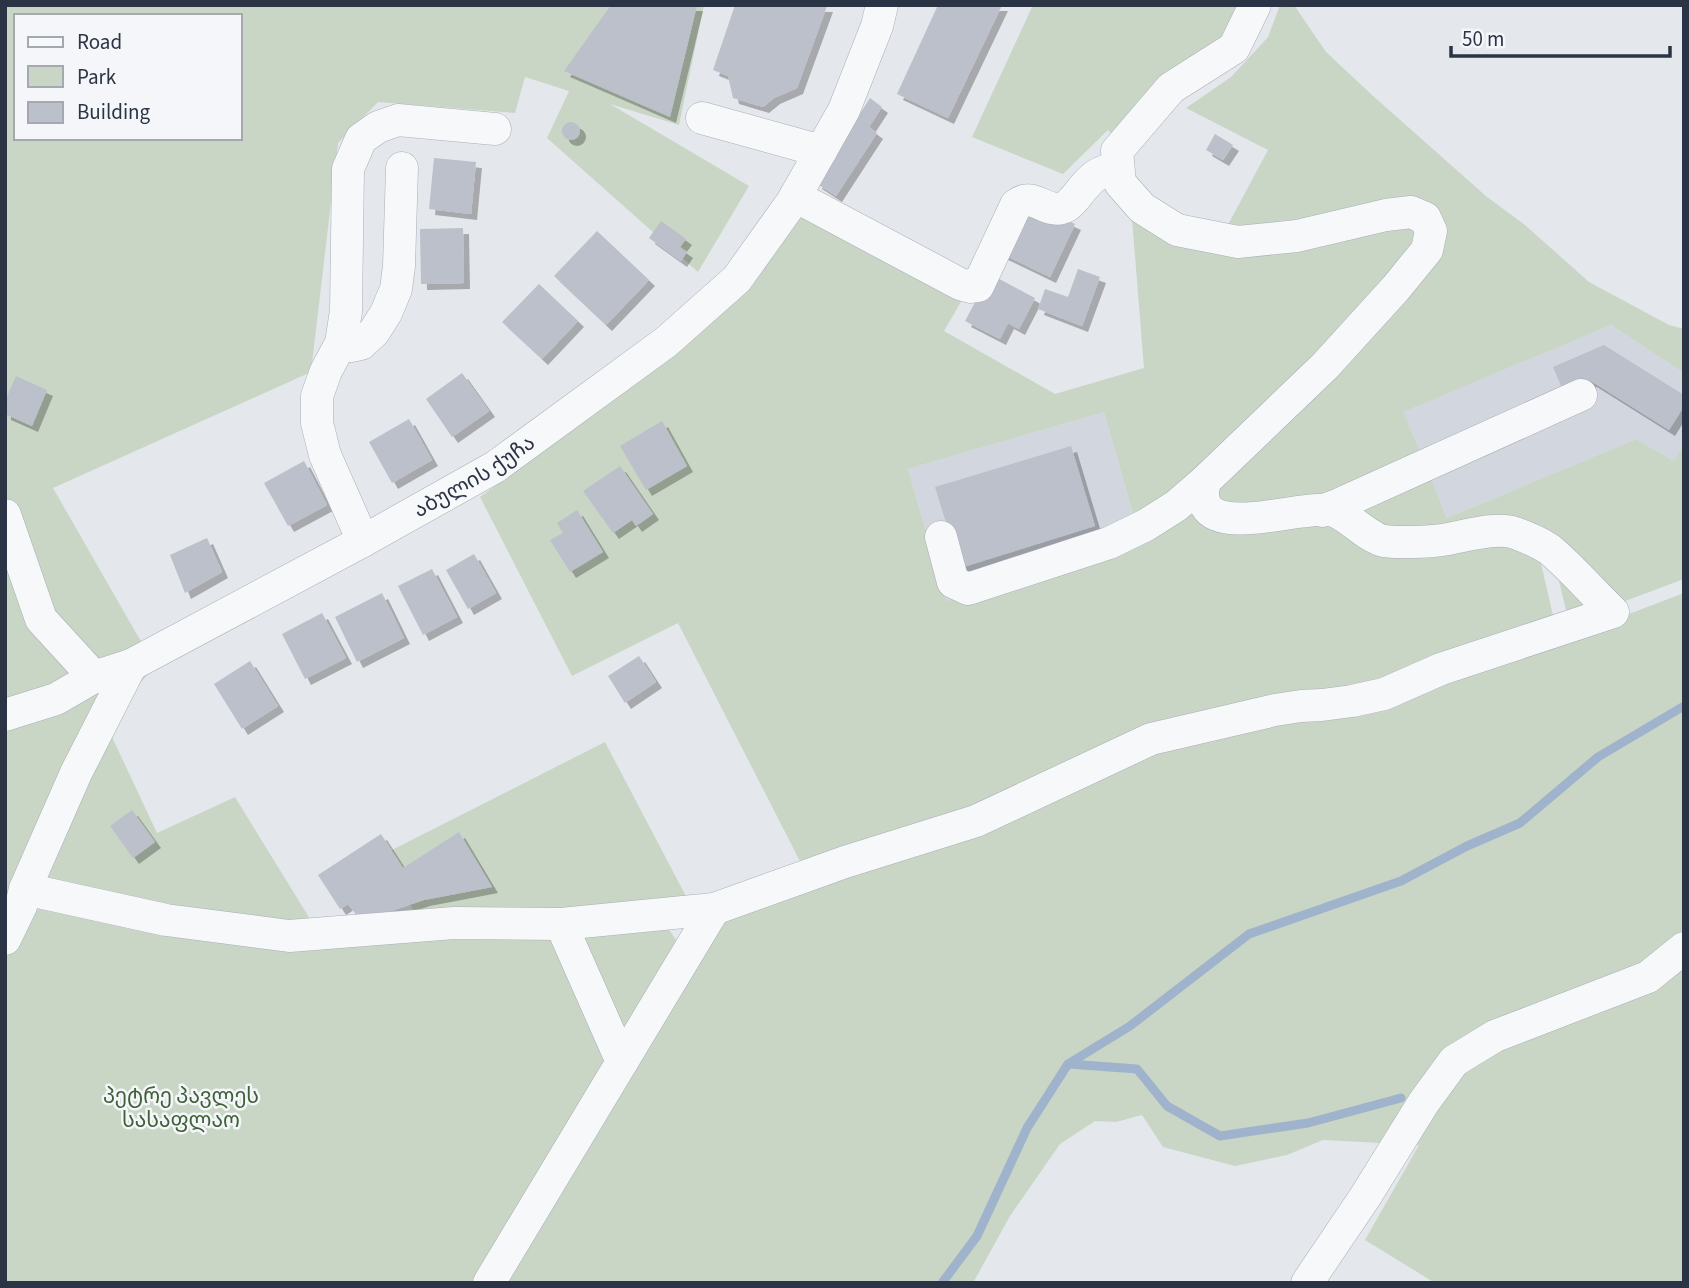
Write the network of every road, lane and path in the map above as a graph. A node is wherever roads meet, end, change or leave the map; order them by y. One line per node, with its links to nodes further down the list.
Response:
1 (882, 5): 5 (street, აბულის ქუჩა)
2 (1255, 5): 7 (street)
3 (702, 118): 5 (street)
4 (495, 129): 9 (street)
5 (821, 151): 8 (street, აბულის ქუჩა)
6 (402, 168): 9 (street)
7 (1118, 169): 8 (street); 11 (street)
8 (796, 195): 15 (street, აბულის ქუჩა)
9 (341, 343): 15 (street)
10 (1581, 395): 12 (street)
11 (1205, 481): 12 (street); 14 (street)
12 (1322, 511): 20 (street)
13 (5, 515): 17 (street)
14 (941, 537)
15 (363, 541): 16 (street, აბულის ქუჩა)
16 (131, 665): 17 (street, აბულის ქუჩა); 19 (street)
17 (94, 677): 18 (street, აბულის ქუჩა)
18 (5, 715)
19 (24, 889): 21 (street); 22 (street)
20 (714, 909): 21 (street); 24 (street)
21 (561, 924): 24 (street)
22 (5, 939)
23 (1684, 948): 26 (street)
24 (622, 1062): 25 (street)
25 (489, 1283)
26 (1307, 1283)

